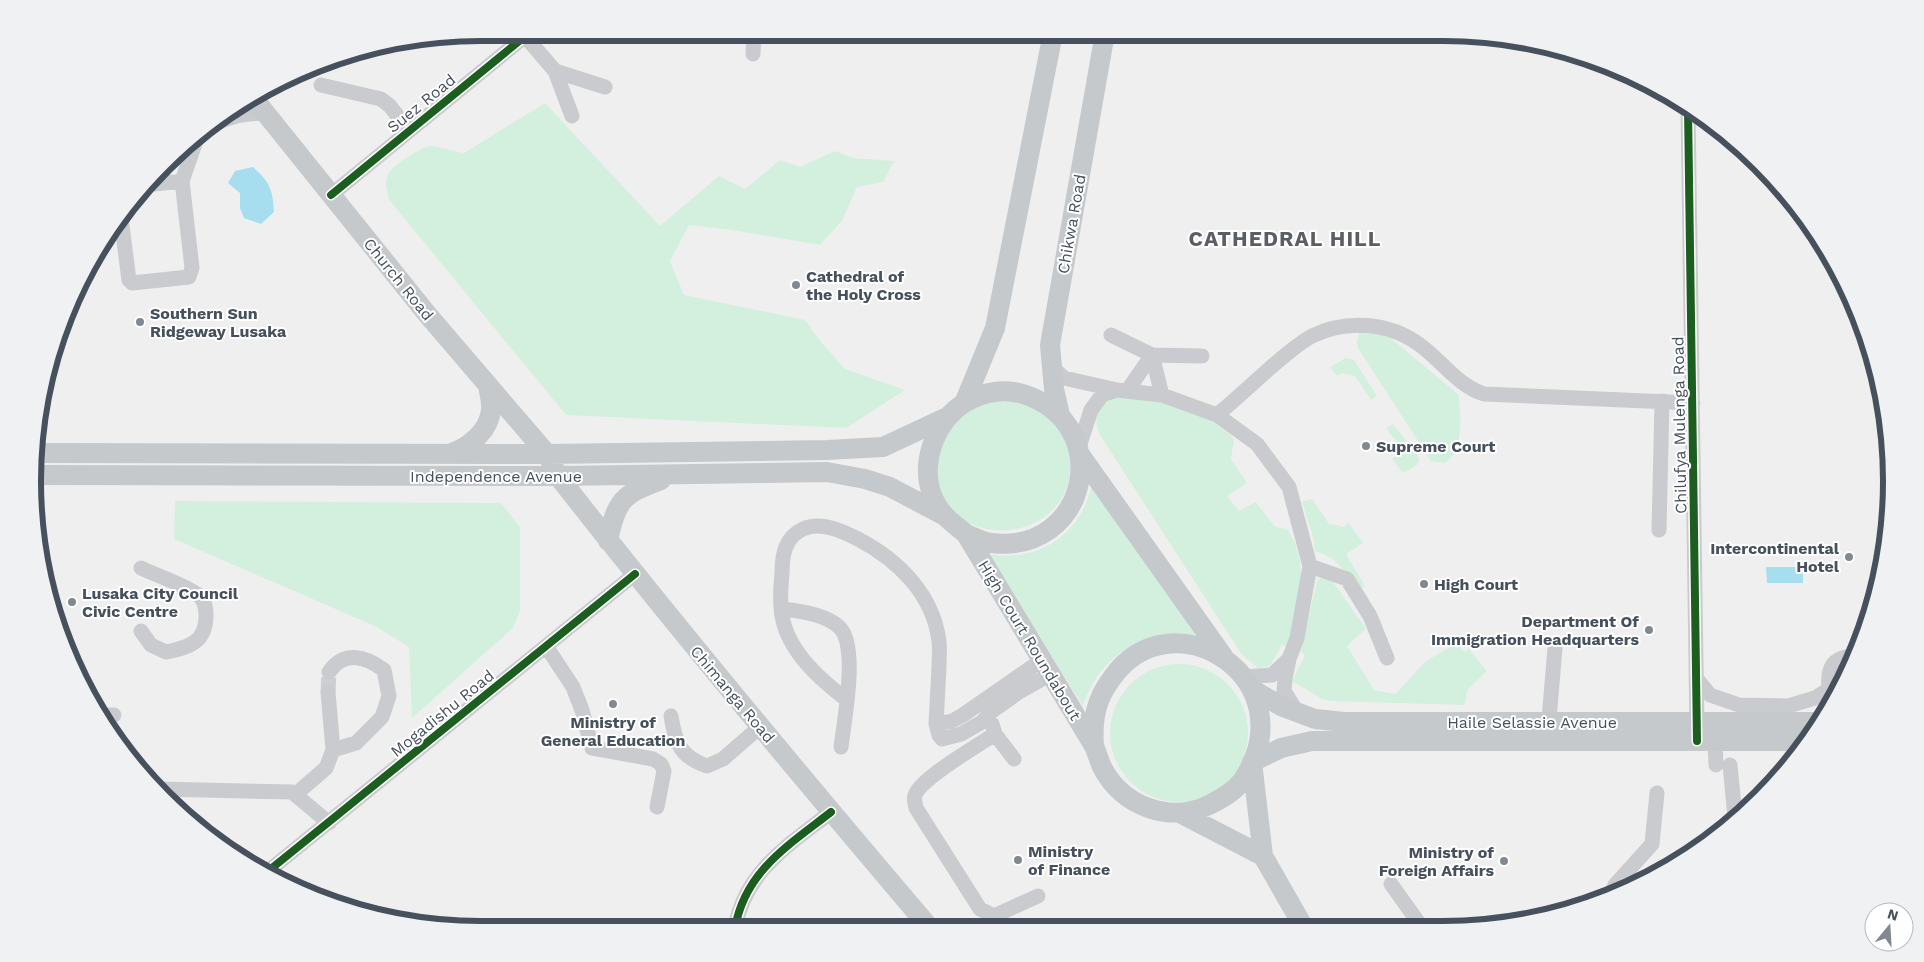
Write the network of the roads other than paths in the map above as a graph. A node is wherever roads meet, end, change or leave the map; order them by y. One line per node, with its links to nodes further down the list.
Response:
1 (518, 41): 14 (street, Suez Road)
2 (532, 41): 7 (street)
3 (754, 41): 6 (street)
4 (1051, 41): 27 (main road)
5 (1104, 41): 23 (main road, Chikwa Road)
6 (753, 54)
7 (555, 71): 9 (street); 12 (street)
8 (321, 85): 14 (street)
9 (605, 87)
10 (260, 106): 11 (street); 18 (main road, Church Road)
11 (237, 115)
12 (572, 116)
13 (1688, 116): 29 (street, Chilufya Mulenga Road)
14 (409, 131): 18 (street, Suez Road)
15 (193, 148): 16 (street)
16 (182, 180): 17 (street); 19 (street)
17 (157, 183)
18 (331, 195): 24 (main road, Church Road)
19 (121, 228)
20 (1111, 335): 21 (street)
21 (1152, 354): 22 (street); 25 (street); 26 (street)
22 (1202, 356)
23 (1052, 368): 25 (street); 30 (main road, Chikwa Road)
24 (488, 385): 35 (main road); 36 (main road, Church Road)
25 (1122, 390): 26 (street); 33 (street)
26 (1162, 395): 31 (street)
27 (965, 401): 30 (main road, High Court Roundabout); 32 (main road, High Court Roundabout)
28 (1662, 401): 29 (street); 31 (street); 41 (street)
29 (1692, 403): 57 (street, Chilufya Mulenga Road)
30 (1060, 415): 33 (main road, High Court Roundabout)
31 (1217, 415): 44 (street)
32 (945, 418): 36 (main road, Independence Avenue); 40 (main road, High Court Roundabout)
33 (1080, 452): 42 (main road, High Court Roundabout); 52 (main road, High Court Roundabout)
34 (42, 453): 35 (main road, Independence Avenue)
35 (450, 454): 36 (main road, Independence Avenue)
36 (547, 454): 39 (main road, Chimanga Road)
37 (41, 475): 39 (main road, Independence Avenue)
38 (675, 475): 39 (main road, Independence Avenue); 40 (main road, Independence Avenue); 43 (main road)
39 (558, 476): 43 (main road, Chimanga Road)
40 (944, 516): 42 (main road, High Court Roundabout)
41 (1659, 530)
42 (966, 534): 55 (main road, High Court Roundabout)
43 (608, 541): 46 (main road, Chimanga Road)
44 (1310, 566): 53 (street); 54 (street)
45 (141, 568): 48 (street)
46 (635, 574): 49 (street, Mogadishu Road); 68 (main road, Chimanga Road)
47 (781, 608): 63 (street); 63 (street); 69 (street)
48 (141, 631)
49 (546, 646): 82 (street); 86 (street, Mogadishu Road)
50 (1555, 648): 70 (street)
51 (1845, 657): 59 (street)
52 (1224, 658): 58 (main road, High Court Roundabout); 75 (main road, High Court Roundabout)
53 (1388, 658)
54 (1289, 659): 58 (street); 65 (street)
55 (1047, 667): 61 (street); 64 (street); 75 (main road, High Court Roundabout)
56 (329, 672): 76 (street)
57 (1696, 678): 62 (street); 72 (street, Chilufya Mulenga Road)
58 (1248, 684): 65 (main road, Haile Selassie Avenue); 78 (main road, High Court Roundabout)
59 (1829, 691)
60 (328, 692): 76 (street)
61 (992, 695): 64 (street); 69 (street)
62 (1827, 695)
63 (847, 700): 74 (street)
64 (991, 712): 69 (street); 71 (street)
65 (1297, 712): 70 (main road, Haile Selassie Avenue)
66 (671, 716): 68 (street)
67 (1810, 723): 72 (main road, Haile Selassie Avenue)
68 (761, 726): 83 (main road, Chimanga Road)
69 (938, 731)
70 (1548, 732): 72 (main road, Haile Selassie Avenue); 78 (main road, Haile Selassie Avenue)
71 (995, 734): 77 (street); 91 (street)
72 (1703, 735): 73 (main road, Haile Selassie Avenue); 84 (street, Chilufya Mulenga Road)
73 (1798, 741)
74 (841, 746)
75 (1094, 746): 85 (main road, High Court Roundabout)
76 (333, 750): 81 (street)
77 (1014, 759)
78 (1252, 762): 85 (main road, High Court Roundabout); 87 (main road)
79 (168, 790): 81 (street)
80 (1657, 793): 90 (street)
81 (296, 794): 86 (street)
82 (657, 807)
83 (831, 812): 92 (street); 93 (main road, Chimanga Road)
84 (1733, 812)
85 (1180, 814): 87 (main road)
86 (329, 822): 88 (street, Mogadishu Road)
87 (1263, 856): 94 (main road)
88 (272, 868)
89 (1391, 884): 95 (street)
90 (1614, 886)
91 (1038, 896)
92 (737, 921)
93 (924, 921)
94 (1300, 921)
95 (1417, 921)

